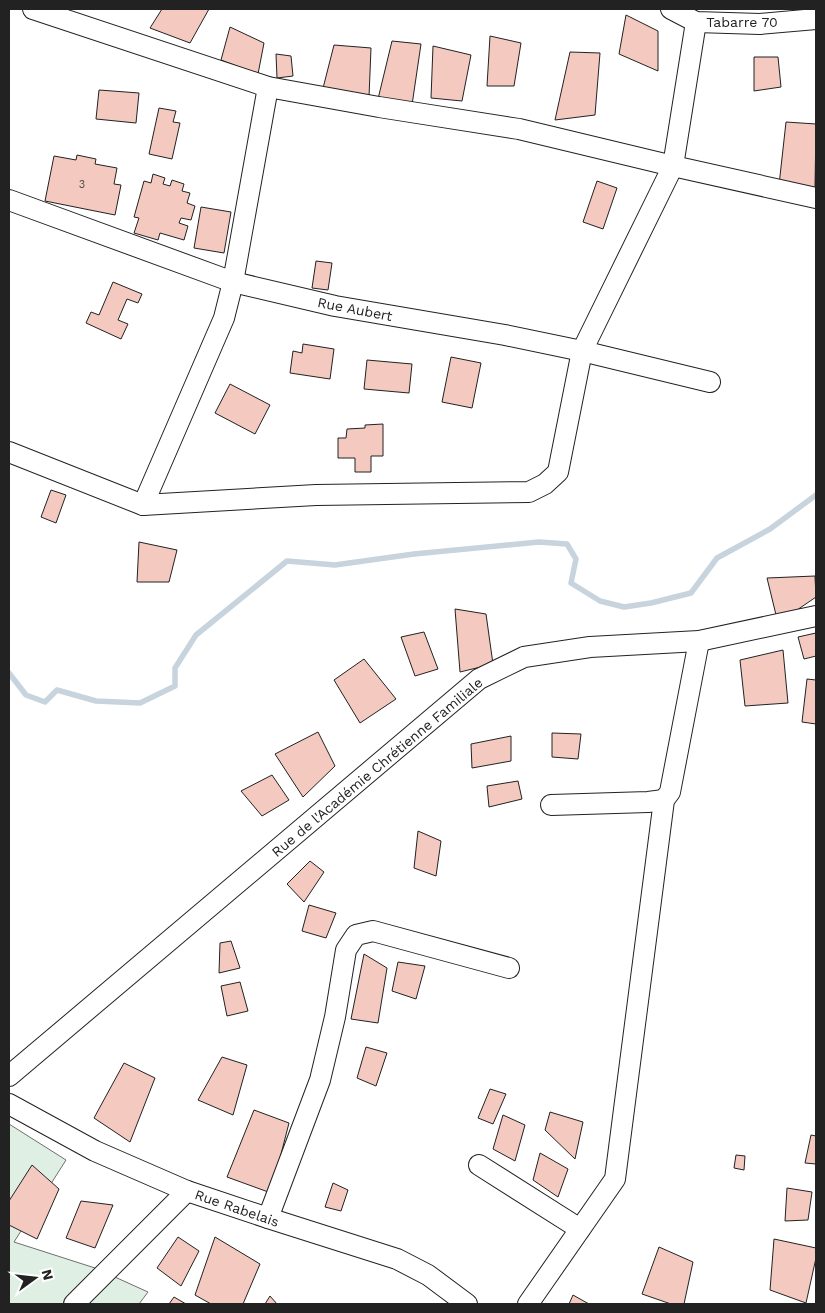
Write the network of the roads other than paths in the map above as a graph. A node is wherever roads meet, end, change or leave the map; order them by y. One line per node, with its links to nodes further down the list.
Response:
1 (33, 9): 5 (street)
2 (672, 9): 4 (street, Tabarre 70)
3 (816, 19): 4 (street, Tabarre 70)
4 (696, 22): 6 (street)
5 (268, 87): 6 (street); 9 (street)
6 (673, 166): 7 (street); 10 (street)
7 (816, 198)
8 (9, 200): 9 (street, Rue Aubert)
9 (233, 282): 10 (street, Rue Aubert); 13 (street)
10 (582, 351): 11 (street, Rue Aubert); 13 (street)
11 (710, 382)
12 (9, 452): 13 (street)
13 (143, 506)
14 (816, 616): 15 (street, Rue de l'Académie Chrétienne Familiale)
15 (699, 642): 16 (street); 19 (street, Rue de l'Académie Chrétienne Familiale)
16 (664, 800): 17 (street); 24 (street)
17 (551, 804)
18 (509, 968): 23 (street)
19 (9, 1076)
20 (9, 1104): 22 (street, Rue Rabelais)
21 (479, 1164): 24 (street)
22 (188, 1191): 23 (street, Rue Rabelais); 25 (street)
23 (268, 1218): 26 (street, Rue Rabelais)
24 (580, 1229): 27 (street)
25 (74, 1304)
26 (467, 1304)
27 (528, 1304)

